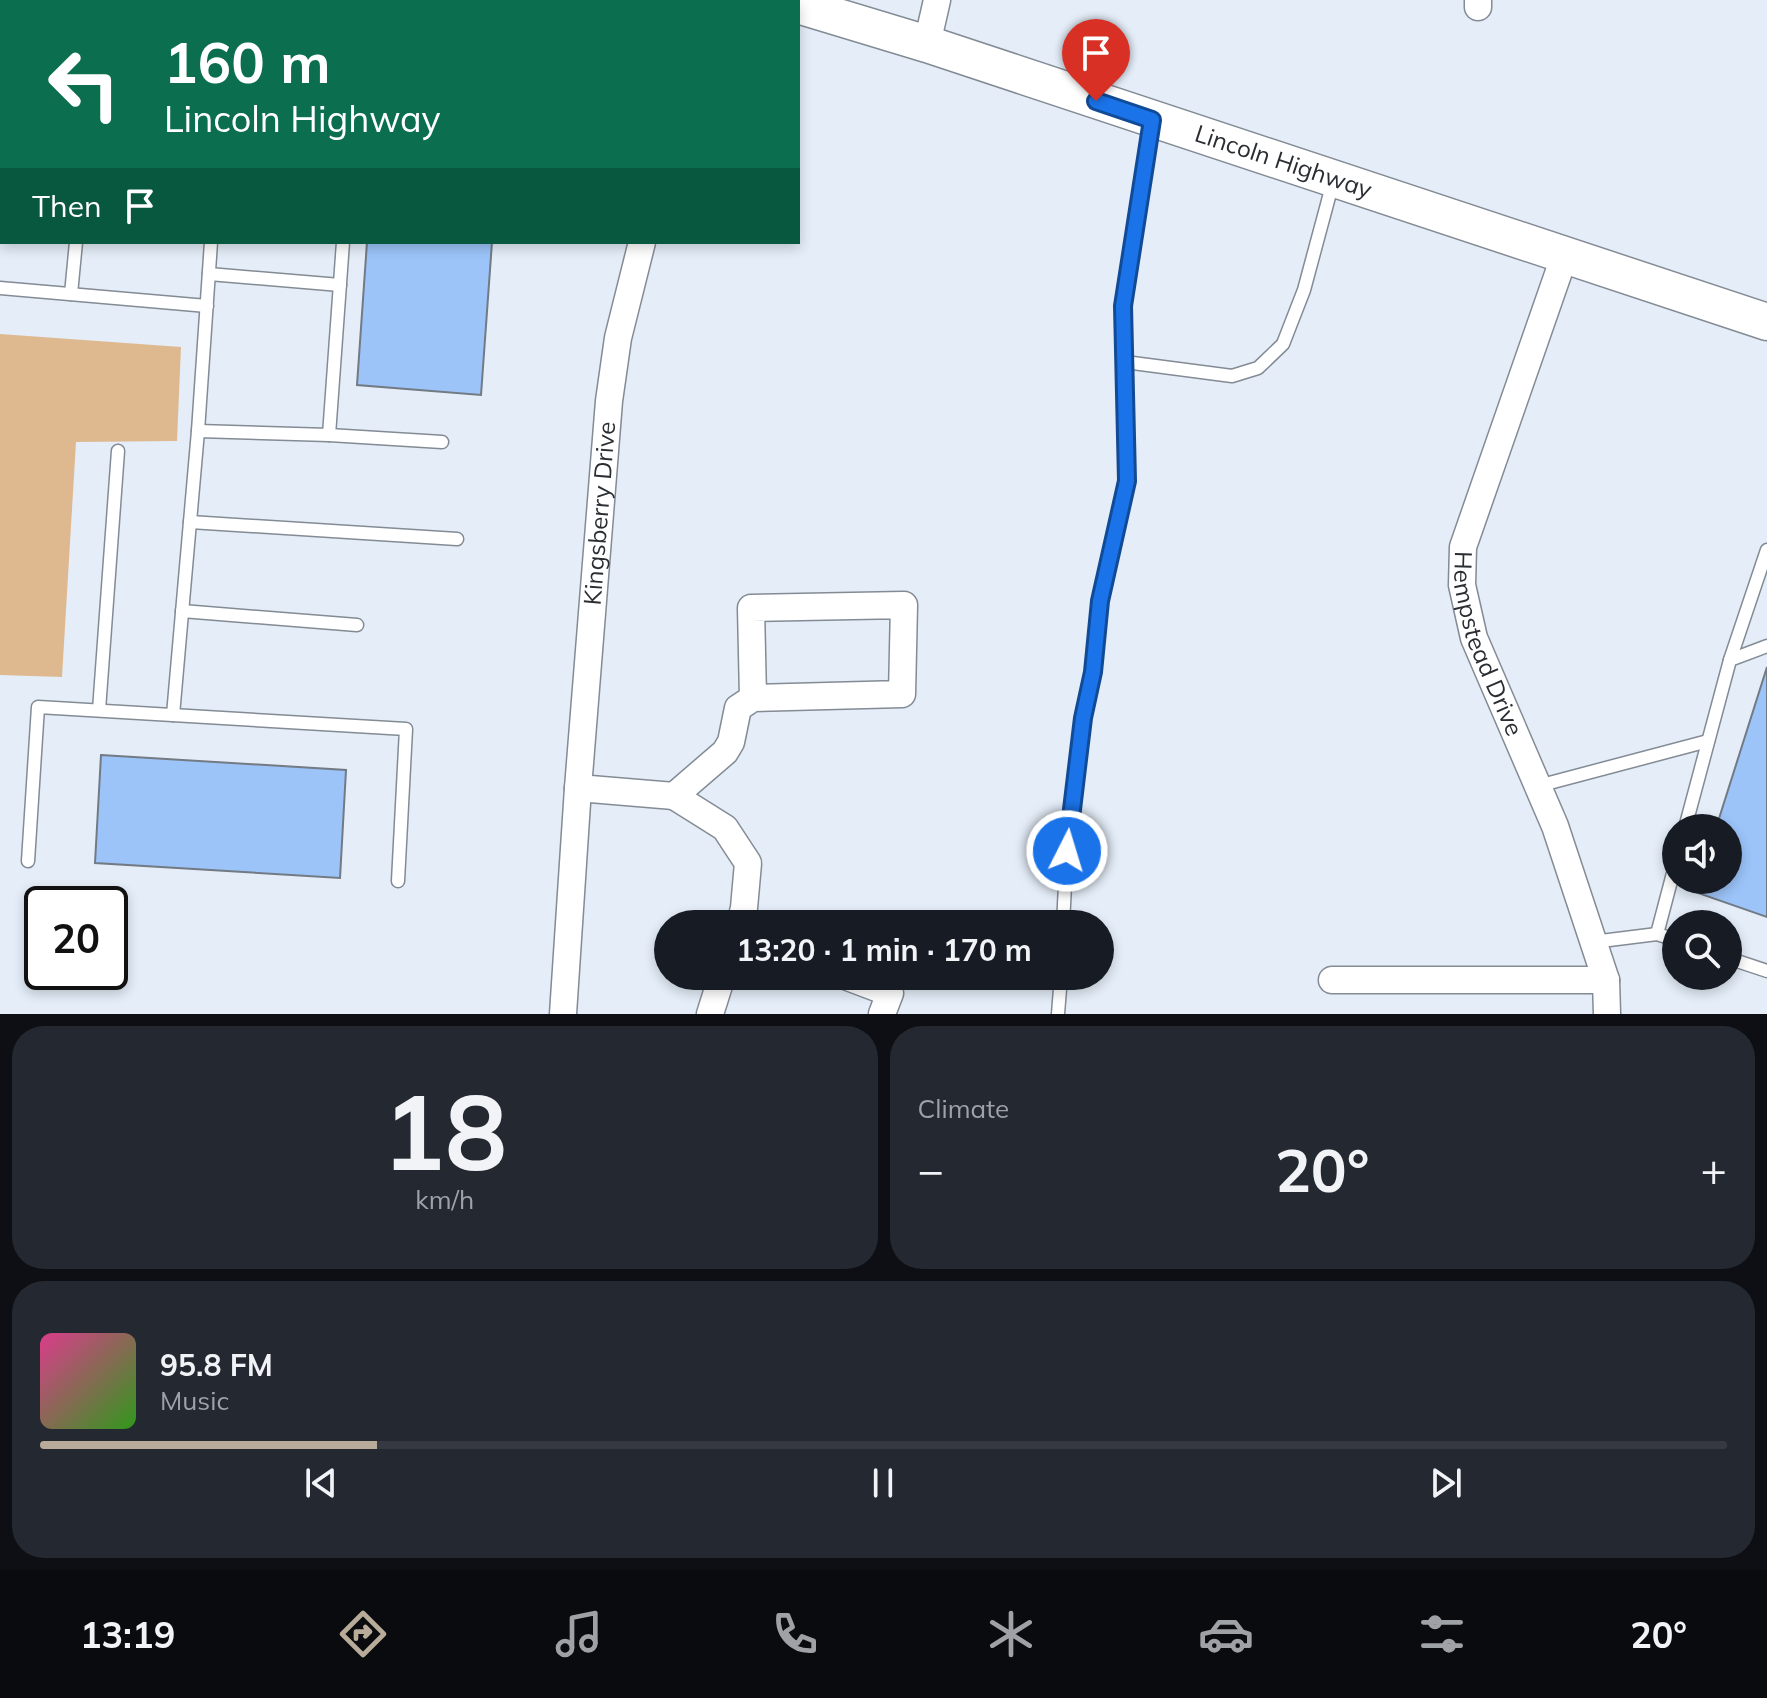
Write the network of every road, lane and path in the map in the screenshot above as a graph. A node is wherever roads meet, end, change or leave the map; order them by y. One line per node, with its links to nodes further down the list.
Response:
1 (937, 0): 3 (street)
2 (800, 6): 3 (main road, Lincoln Highway)
3 (927, 44): 4 (main road, Lincoln Highway)
4 (1152, 120): 5 (main road, Lincoln Highway); 17 (lane)
5 (1334, 179): 10 (main road, Lincoln Highway); 17 (lane)
6 (76, 244): 14 (lane)
7 (211, 244): 11 (lane)
8 (343, 244): 12 (lane)
9 (642, 244): 34 (street, Kingsberry Drive)
10 (1564, 257): 16 (main road, Lincoln Highway); 33 (street, Hempstead Drive)
11 (209, 274): 12 (lane); 15 (lane)
12 (340, 285): 19 (lane)
13 (0, 288): 14 (lane)
14 (71, 294): 15 (lane)
15 (207, 306): 18 (lane)
16 (1767, 322)
17 (1125, 362): 41 (lane)
18 (198, 431): 19 (lane); 22 (lane)
19 (329, 435): 20 (lane)
20 (442, 442)
21 (118, 451): 30 (lane)
22 (190, 522): 23 (lane); 25 (lane)
23 (457, 539)
24 (1767, 550): 28 (lane)
25 (182, 611): 26 (lane); 31 (lane)
26 (357, 625)
27 (1767, 646): 28 (lane)
28 (1730, 660): 32 (lane)
29 (753, 698): 29 (street); 35 (street)
30 (99, 710): 31 (lane); 37 (lane)
31 (173, 715): 38 (lane)
32 (1708, 741): 33 (lane); 36 (lane)
33 (1538, 786): 44 (street, Hempstead Drive)
34 (578, 788): 35 (street); 52 (street, Kingsberry Drive)
35 (674, 796): 40 (street)
36 (1689, 814)
37 (28, 861)
38 (398, 881)
39 (1668, 894): 42 (lane)
40 (744, 910)
41 (1064, 910)
42 (1657, 934): 43 (lane); 44 (lane)
43 (1662, 936)
44 (1593, 942): 48 (street, Hempstead Drive)
45 (1742, 963): 46 (lane)
46 (1767, 971)
47 (1332, 980): 48 (street)
48 (1606, 980): 56 (street, Hempstead Drive)
49 (718, 990): 53 (street)
50 (882, 990): 54 (street)
51 (1060, 990): 55 (lane)
52 (563, 1014)
53 (710, 1014)
54 (882, 1014)
55 (1058, 1014)
56 (1607, 1014)

